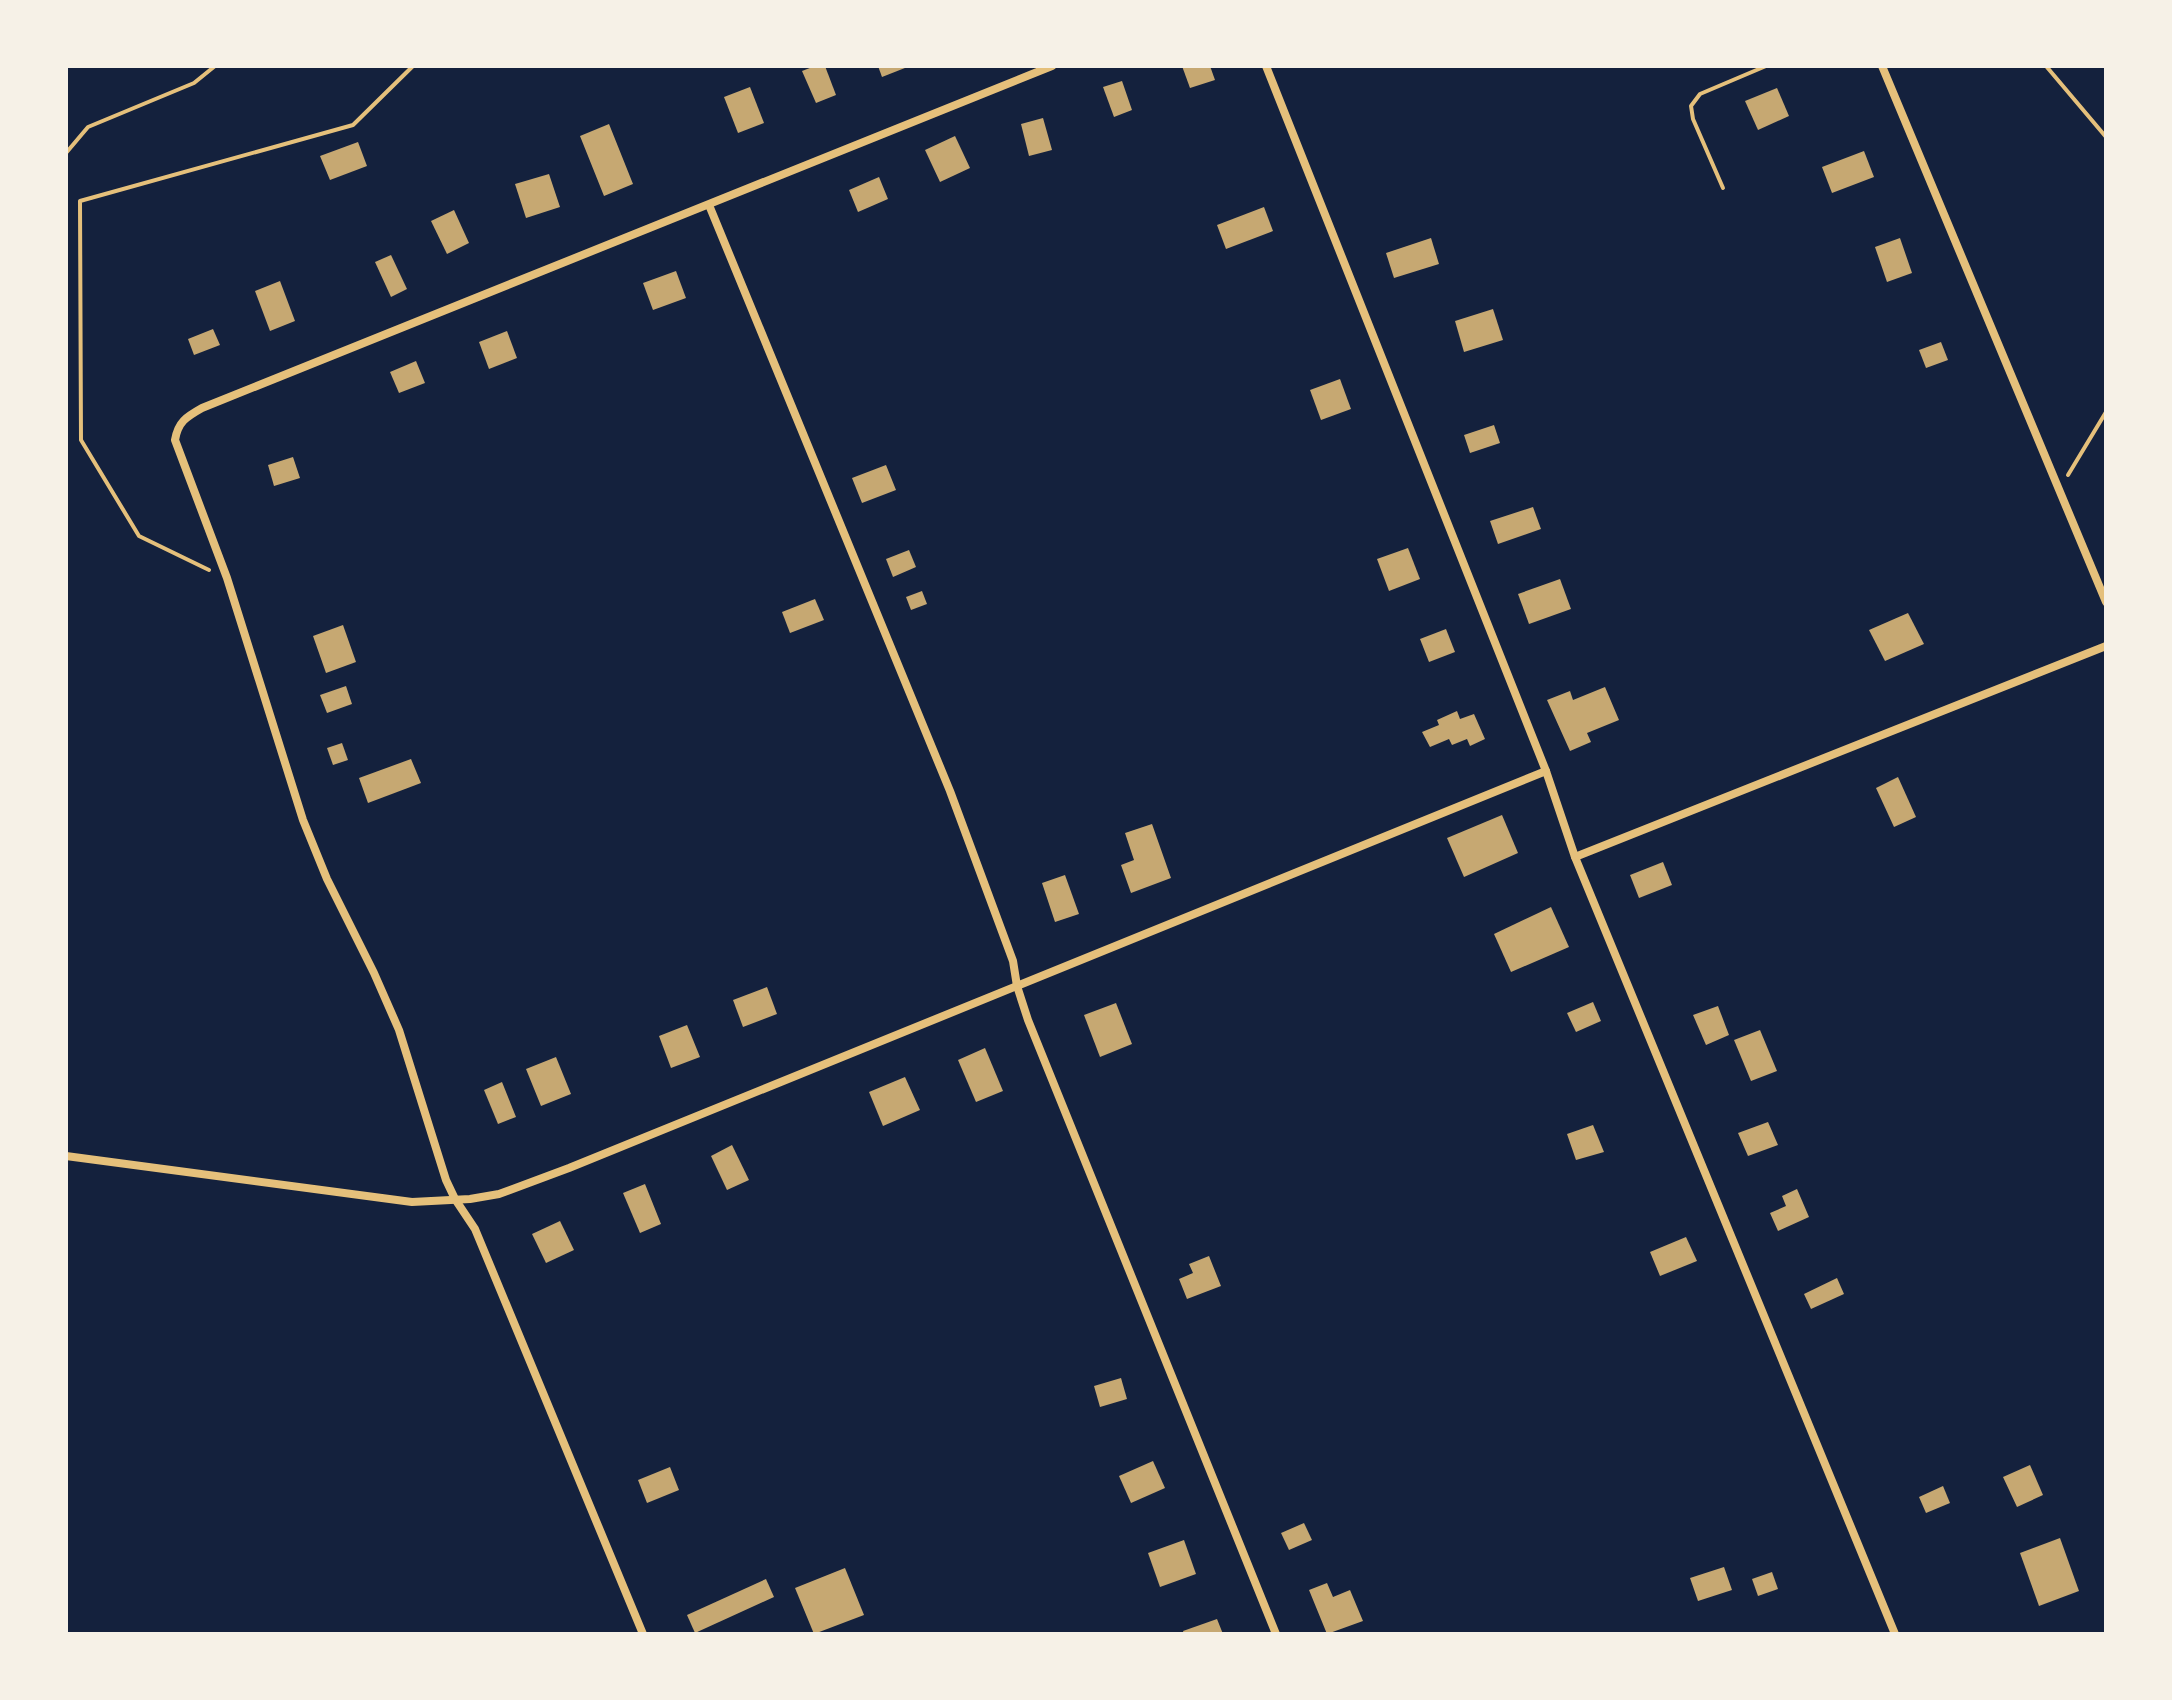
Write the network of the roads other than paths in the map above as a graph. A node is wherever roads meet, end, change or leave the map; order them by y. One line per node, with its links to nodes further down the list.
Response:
1 (1052, 66): 6 (street)
2 (1266, 66): 9 (street)
3 (1766, 66): 5 (lane)
4 (1882, 66): 7 (street)
5 (1723, 188)
6 (709, 205): 11 (street); 13 (street)
7 (2106, 602)
8 (2106, 646): 10 (street)
9 (1546, 771): 10 (street); 11 (street)
10 (1575, 857): 16 (street)
11 (1017, 986): 13 (street); 15 (street)
12 (66, 1156): 13 (street)
13 (455, 1199): 14 (street)
14 (643, 1634)
15 (1276, 1634)
16 (1895, 1634)

